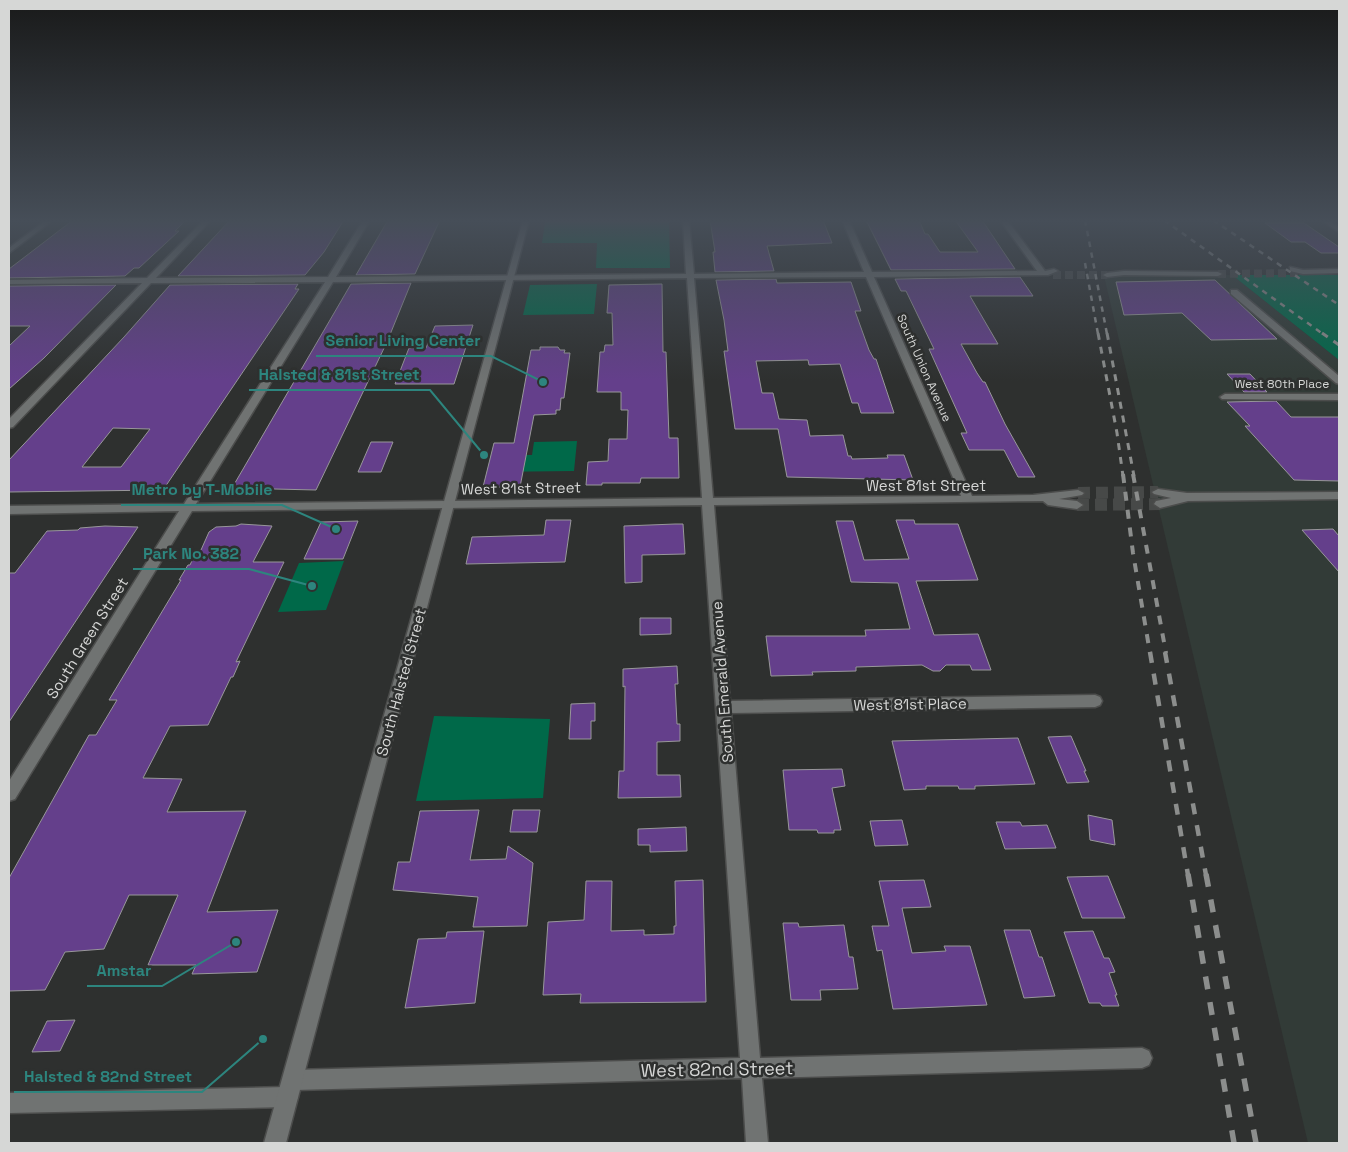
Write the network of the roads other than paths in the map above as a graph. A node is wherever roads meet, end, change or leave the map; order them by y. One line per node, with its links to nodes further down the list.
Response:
1 (157, 274): 10 (street)
2 (333, 274): 9 (street, South Green Street)
3 (511, 274): 8 (street, South Halsted Street)
4 (869, 274): 5 (street); 7 (street); 20 (street, South Union Avenue)
5 (912, 274)
6 (1216, 274): 12 (street)
7 (691, 276): 8 (street); 22 (street, South Emerald Avenue)
8 (510, 278): 9 (street); 23 (street, South Halsted Street)
9 (330, 279): 10 (street); 26 (street, South Green Street)
10 (150, 281): 11 (street); 15 (street)
11 (9, 282)
12 (1339, 381)
13 (1339, 396): 14 (street, West 80th Place)
14 (1225, 397)
15 (9, 425)
16 (1078, 492): 21 (street, West 81st Street)
17 (1158, 492): 19 (street)
18 (1339, 496): 19 (street)
19 (1187, 497): 24 (street)
20 (968, 499): 21 (street, West 81st Street); 22 (street, West 81st Street)
21 (1034, 499): 25 (street, West 81st Street)
22 (708, 501): 23 (street, West 81st Street); 29 (street, South Emerald Avenue)
23 (449, 504): 26 (street, West 81st Street); 33 (street, South Halsted Street)
24 (1160, 504)
25 (1077, 505)
26 (187, 508): 27 (street, West 81st Street); 30 (street, South Green Street)
27 (9, 510)
28 (1096, 701): 29 (street, West 81st Place)
29 (724, 707): 32 (street, South Emerald Avenue)
30 (9, 794)
31 (1142, 1058): 32 (street, West 82nd Street)
32 (752, 1068): 33 (street, West 82nd Street); 36 (street, South Emerald Avenue)
33 (290, 1088): 34 (street, West 82nd Street); 35 (street, South Halsted Street)
34 (9, 1103)
35 (276, 1143)
36 (757, 1143)

